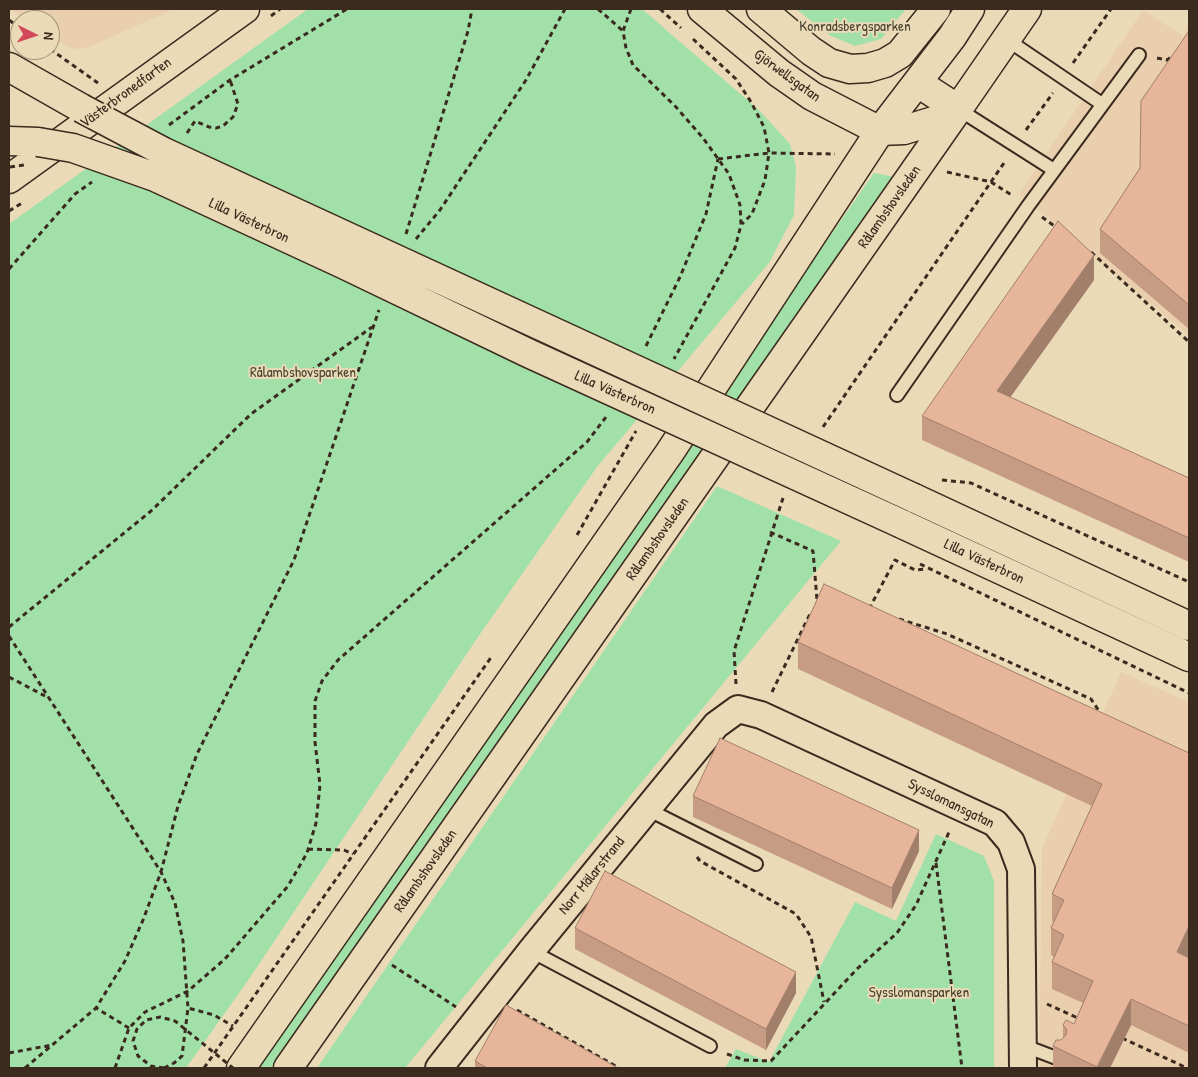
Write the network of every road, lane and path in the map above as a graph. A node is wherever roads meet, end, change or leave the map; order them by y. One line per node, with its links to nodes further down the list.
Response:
1 (245, 9): 30 (main road, Västerbronedfarten)
2 (472, 9): 32 (path)
3 (564, 9): 33 (path)
4 (598, 9): 13 (path)
5 (631, 9): 13 (path)
6 (660, 9): 12 (path)
7 (702, 9): 25 (main road, Gjörwellsgatan)
8 (761, 9): 9 (main road)
9 (936, 9)
10 (970, 9): 21 (main road)
11 (1027, 9): 15 (main road, Rålambshovsleden)
12 (683, 30)
13 (623, 31): 28 (path)
14 (690, 36): 31 (path)
15 (1006, 39): 23 (lane); 24 (main road, Rålambshovsleden)
16 (1181, 50): 17 (path)
17 (1139, 55): 23 (lane)
18 (60, 56): 22 (path)
19 (9, 67): 53 (main road, Lilla Västerbron, bridge)
20 (230, 80): 26 (path)
21 (918, 83): 24 (main road); 25 (main road)
22 (99, 84)
23 (1102, 104): 29 (lane)
24 (958, 109): 25 (main road); 29 (lane); 71 (main road, Rålambshovsleden)
25 (880, 131): 94 (main road)
26 (186, 134)
27 (9, 141): 57 (main road, Lilla Västerbron, bridge)
28 (718, 159): 31 (path); 38 (path)
29 (1054, 170): 40 (lane)
30 (9, 178)
31 (741, 225): 39 (path)
32 (405, 240)
33 (411, 245)
34 (1097, 257): 37 (path)
35 (383, 301): 36 (path)
36 (373, 326): 54 (path); 70 (path)
37 (1189, 342)
38 (644, 353)
39 (670, 366)
40 (896, 395)
41 (610, 412): 66 (path)
42 (639, 427): 45 (path)
43 (933, 479): 48 (path)
44 (770, 532): 61 (path)
45 (574, 540)
46 (913, 559): 47 (path)
47 (927, 569): 50 (path); 59 (path)
48 (1189, 582)
49 (860, 608): 50 (path)
50 (868, 610): 51 (path)
51 (877, 612)
52 (895, 618): 62 (path)
53 (1189, 626)
54 (9, 627)
55 (9, 636): 60 (path)
56 (496, 651): 67 (path)
57 (1189, 657)
58 (9, 677): 60 (path)
59 (1189, 693)
60 (46, 696): 70 (path)
61 (761, 715): 63 (street, Sysslomansgatan); 64 (street, Norr Mälarstrand)
62 (1104, 719)
63 (961, 807): 68 (path); 74 (street, Sysslomansgatan)
64 (647, 809): 65 (lane); 72 (street, Norr Mälarstrand)
65 (685, 830): 69 (lane); 76 (path)
66 (308, 849): 67 (path); 73 (path)
67 (354, 854): 81 (path)
68 (936, 862): 76 (path); 98 (path)
69 (756, 864)
70 (161, 872): 73 (path); 77 (path)
71 (371, 951): 79 (path); 95 (main road, Rålambshovsleden)
72 (531, 951): 75 (street, Norr Mälarstrand); 85 (lane)
73 (188, 991): 78 (path); 82 (path)
74 (1022, 992): 80 (path); 87 (street, Sysslomansgatan)
75 (494, 997): 79 (street, Norr Mälarstrand); 97 (path)
76 (824, 1003): 85 (path)
77 (96, 1008): 82 (path); 84 (path)
78 (188, 1008): 81 (path); 93 (path, bridge)
79 (476, 1021): 96 (street, Norr Mälarstrand)
80 (1084, 1021)
81 (233, 1026): 92 (path)
82 (129, 1028): 91 (path)
83 (1120, 1037): 89 (path)
84 (53, 1045): 86 (path); 90 (path)
85 (710, 1046)
86 (9, 1053)
87 (1022, 1057): 88 (lane)
88 (1059, 1059)
89 (1182, 1067): 99 (path)
90 (25, 1068)
91 (114, 1068)
92 (204, 1068)
93 (233, 1068)
94 (241, 1068)
95 (288, 1068)
96 (439, 1068)
97 (619, 1068)
98 (962, 1068)
99 (1187, 1068)

